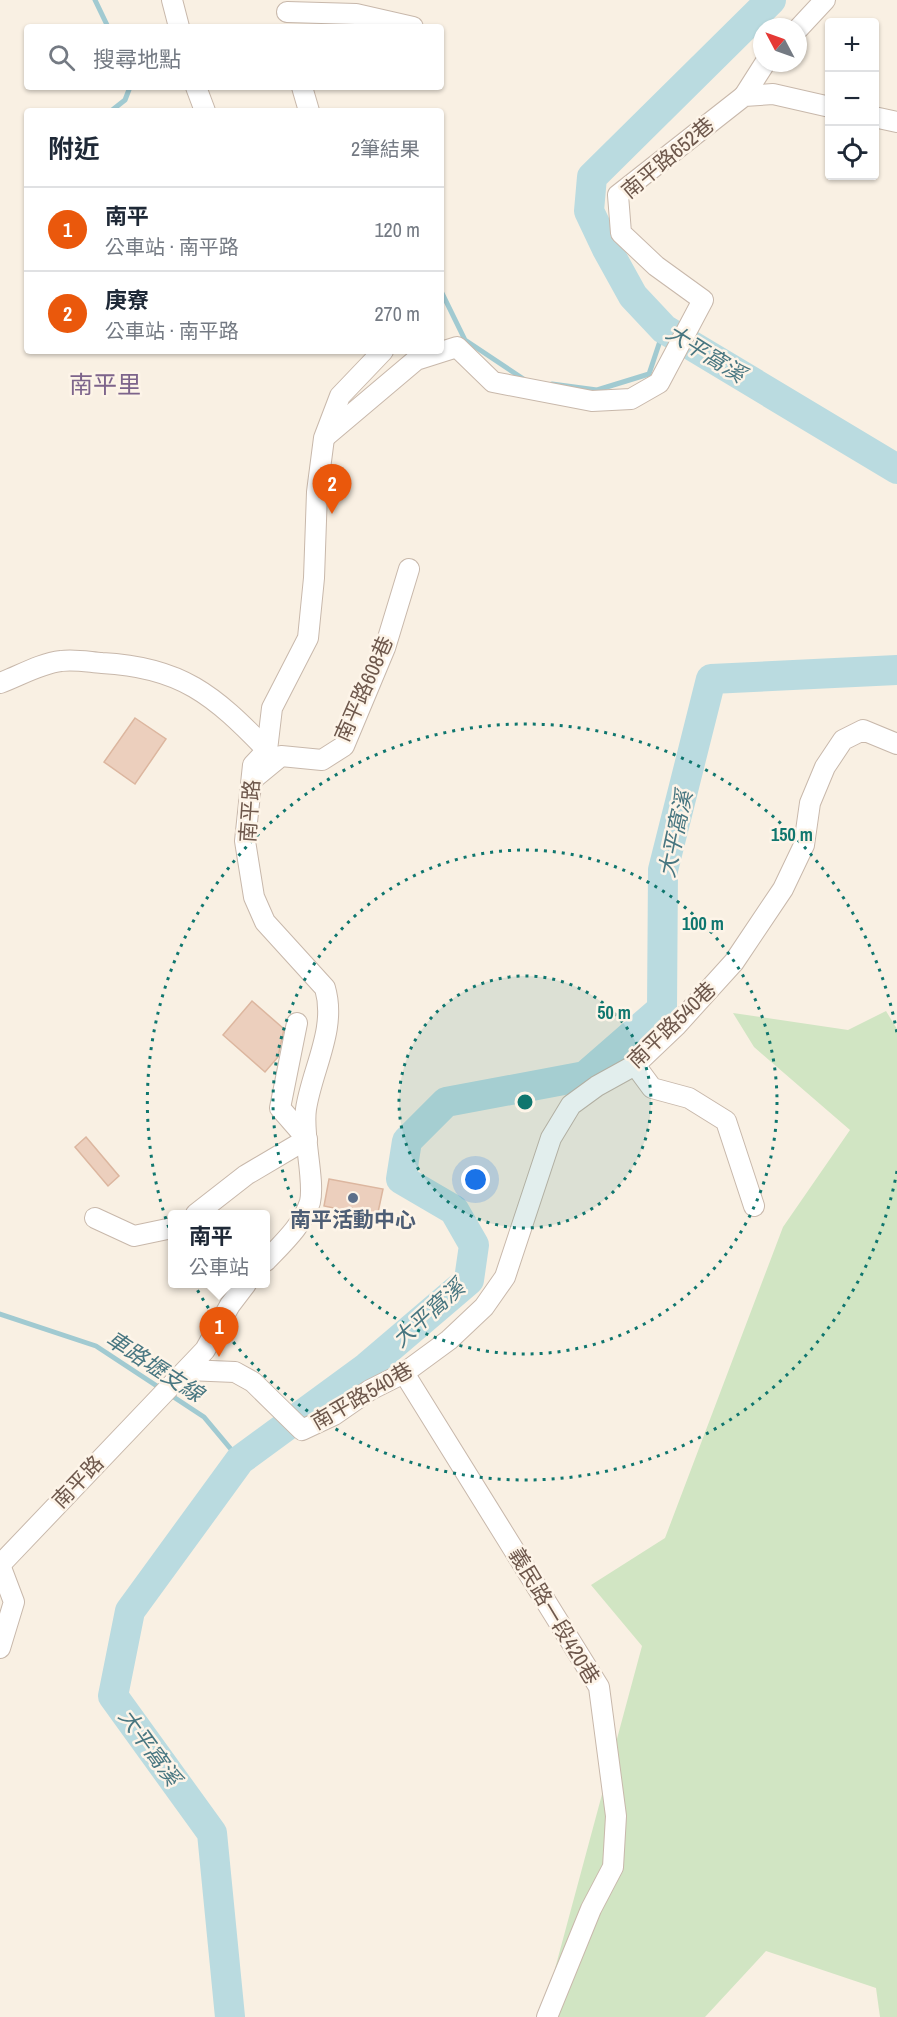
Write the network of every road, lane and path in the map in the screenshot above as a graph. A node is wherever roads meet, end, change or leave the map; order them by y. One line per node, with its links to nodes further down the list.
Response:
1 (172, 0): 5 (street)
2 (825, 0): 4 (street)
3 (288, 13): 6 (street)
4 (807, 19)
5 (178, 24)
6 (400, 24)
7 (759, 72): 10 (street, 南平路652巷)
8 (197, 90): 12 (street)
9 (303, 90): 13 (street)
10 (744, 96): 11 (street); 16 (street, 南平路652巷)
11 (825, 106)
12 (204, 108)
13 (308, 108)
14 (879, 118): 15 (street)
15 (897, 122)
16 (444, 351)
17 (380, 354): 19 (street, 南平路)
18 (435, 354): 19 (street, 南平路652巷)
19 (324, 438): 23 (street, 南平路)
20 (409, 569): 24 (street, 南平路608巷)
21 (0, 683): 23 (street)
22 (896, 745): 26 (street, 南平路540巷)
23 (267, 750): 24 (street, 南平路)
24 (251, 781): 27 (street, 南平路)
25 (297, 1023): 27 (street)
26 (635, 1065): 28 (street); 35 (street, 南平路540巷)
27 (307, 1139): 29 (street); 32 (street, 南平路)
28 (754, 1206)
29 (202, 1210)
30 (95, 1218): 31 (street)
31 (168, 1229)
32 (270, 1257)
33 (243, 1288): 34 (street)
34 (187, 1370): 35 (street, 南平路540巷); 36 (street, 南平路)
35 (404, 1373): 38 (street, 義民路一段420巷)
36 (0, 1565): 37 (street)
37 (0, 1648)
38 (547, 2017)

